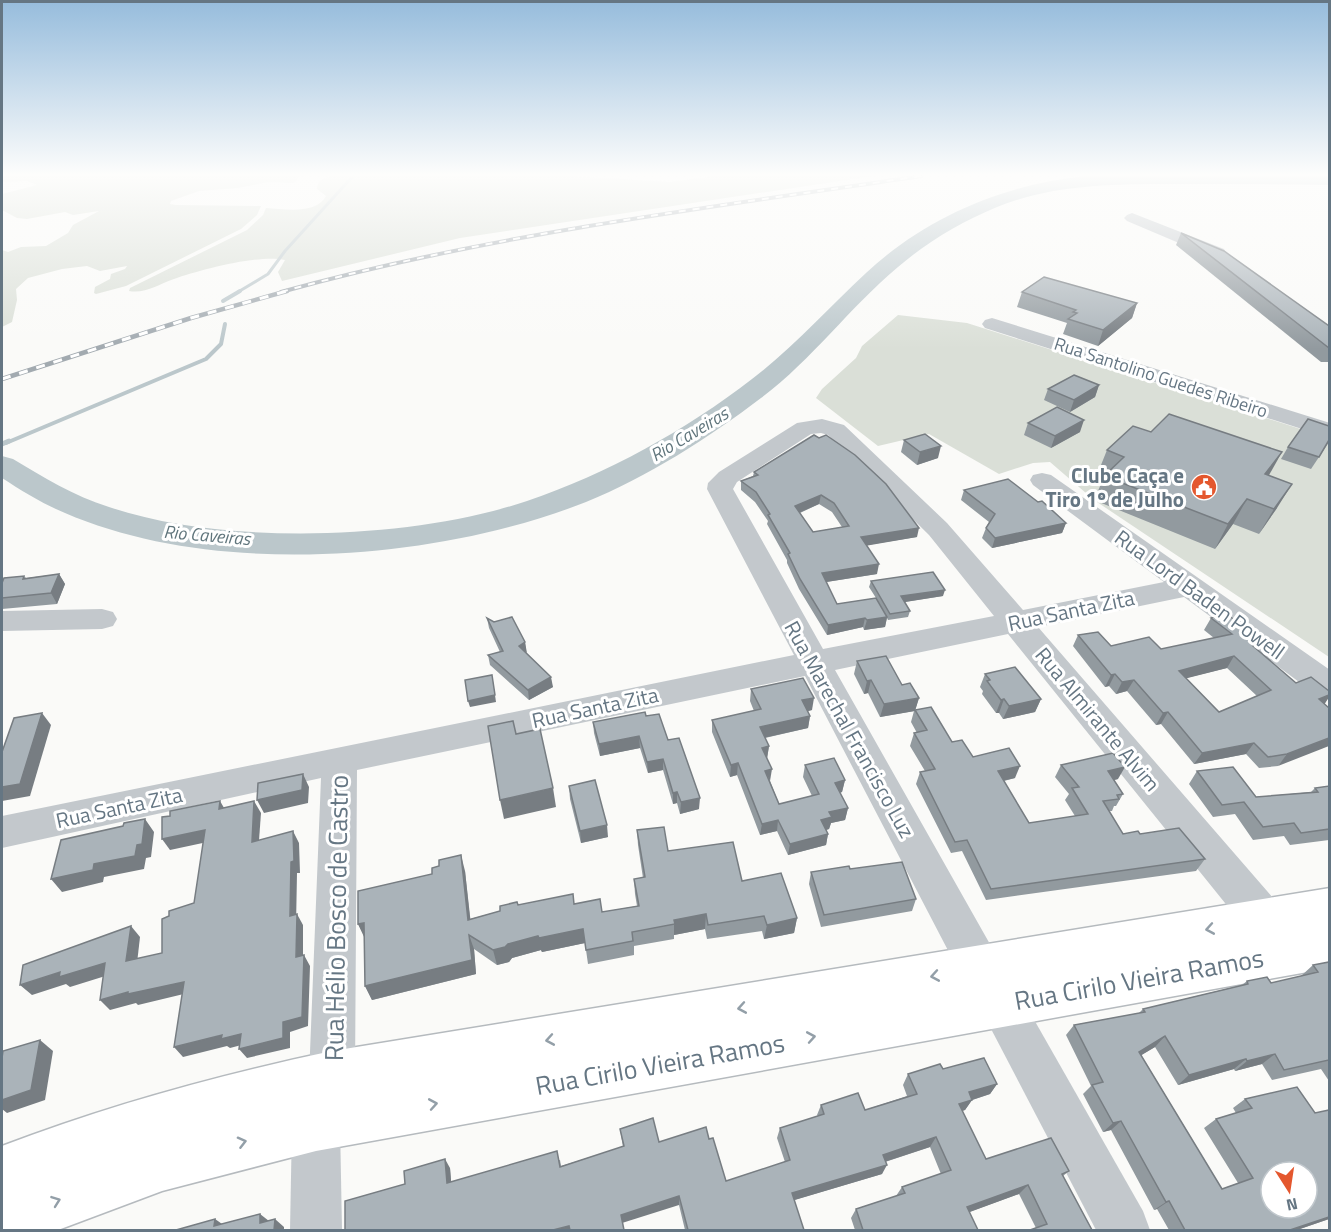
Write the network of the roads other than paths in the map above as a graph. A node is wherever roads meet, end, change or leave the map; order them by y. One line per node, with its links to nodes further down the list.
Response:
1 (1171, 233): 2 (street)
2 (1233, 261)
3 (992, 324): 4 (street, Rua Santolino Guedes Ribeiro)
4 (1329, 431)
5 (1042, 480): 7 (street, Rua Lord Baden Powell)
6 (720, 489): 10 (street, Rua Almirante Alvim); 11 (street, Rua Marechal Francisco Luz)
7 (1190, 586): 10 (street, Rua Santa Zita); 12 (street, Rua Lord Baden Powell)
8 (102, 619): 9 (street)
9 (2, 621)
10 (1017, 622): 11 (street, Rua Santa Zita); 16 (street, Rua Almirante Alvim)
11 (814, 663): 13 (street, Rua Santa Zita); 18 (street, Rua Marechal Francisco Luz)
12 (1329, 687)
13 (339, 760): 14 (street, Rua Santa Zita); 19 (street, Rua Hélio Bosco de Castro)
14 (2, 832)
15 (1329, 909): 16 (main road, Rua Cirilo Vieira Ramos)
16 (1265, 920): 18 (main road, Rua Cirilo Vieira Ramos, one-way to 18)
17 (1329, 946): 18 (main road, Rua Cirilo Vieira Ramos)
18 (990, 986): 19 (main road, Rua Cirilo Vieira Ramos, one-way to 19); 20 (main road, Rua Cirilo Vieira Ramos, one-way to 18); 24 (street, Rua Marechal Francisco Luz)
19 (332, 1077): 21 (main road, Rua Cirilo Vieira Ramos)
20 (316, 1124): 22 (main road, Rua Cirilo Vieira Ramos, one-way to 20); 23 (street)
21 (2, 1174)
22 (2, 1222)
23 (316, 1230)
24 (1124, 1230)

